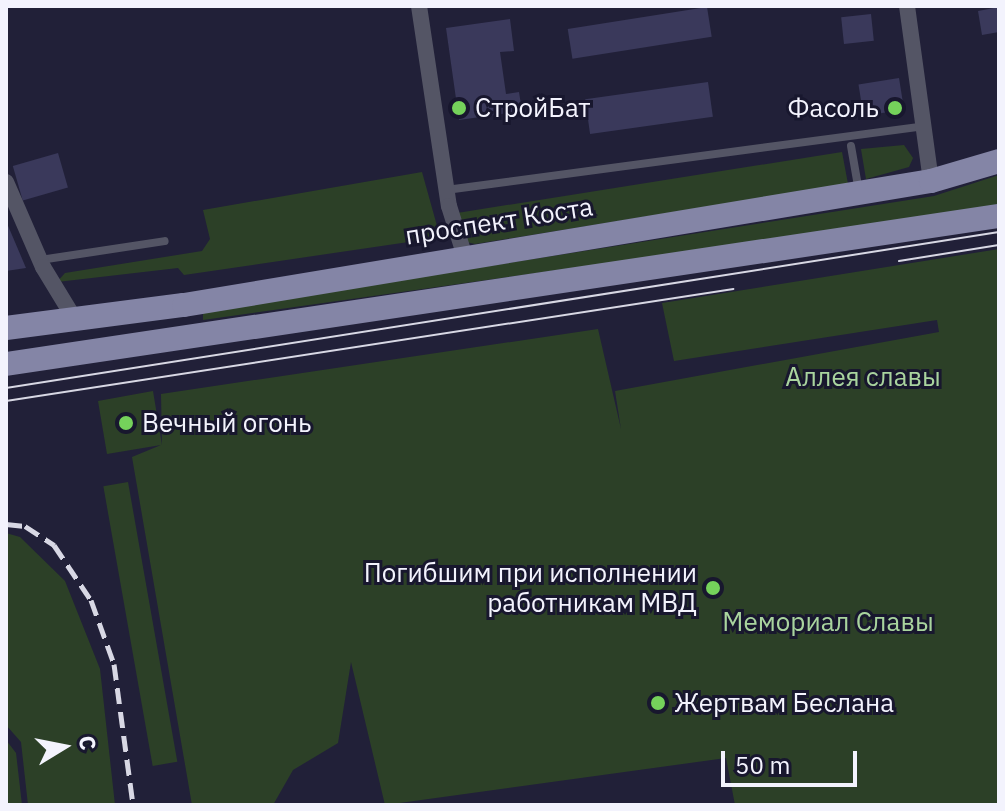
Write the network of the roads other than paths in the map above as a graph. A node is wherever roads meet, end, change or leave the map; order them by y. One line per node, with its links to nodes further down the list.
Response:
1 (419, 6): 8 (street)
2 (907, 6): 3 (street)
3 (924, 126): 6 (street); 8 (lane)
4 (851, 146): 9 (lane)
5 (999, 161): 6 (main road, проспект Коста)
6 (931, 181): 9 (main road, проспект Коста)
7 (6, 182): 13 (street)
8 (446, 190): 12 (street)
9 (859, 192): 12 (main road, проспект Коста)
10 (999, 216): 17 (main road)
11 (165, 241): 13 (lane)
12 (464, 254): 14 (main road, проспект Коста)
13 (40, 261): 15 (street)
14 (117, 313): 15 (main road, проспект Коста); 17 (main road)
15 (74, 318): 16 (main road, проспект Коста)
16 (6, 328)
17 (122, 349): 18 (main road)
18 (6, 364)

